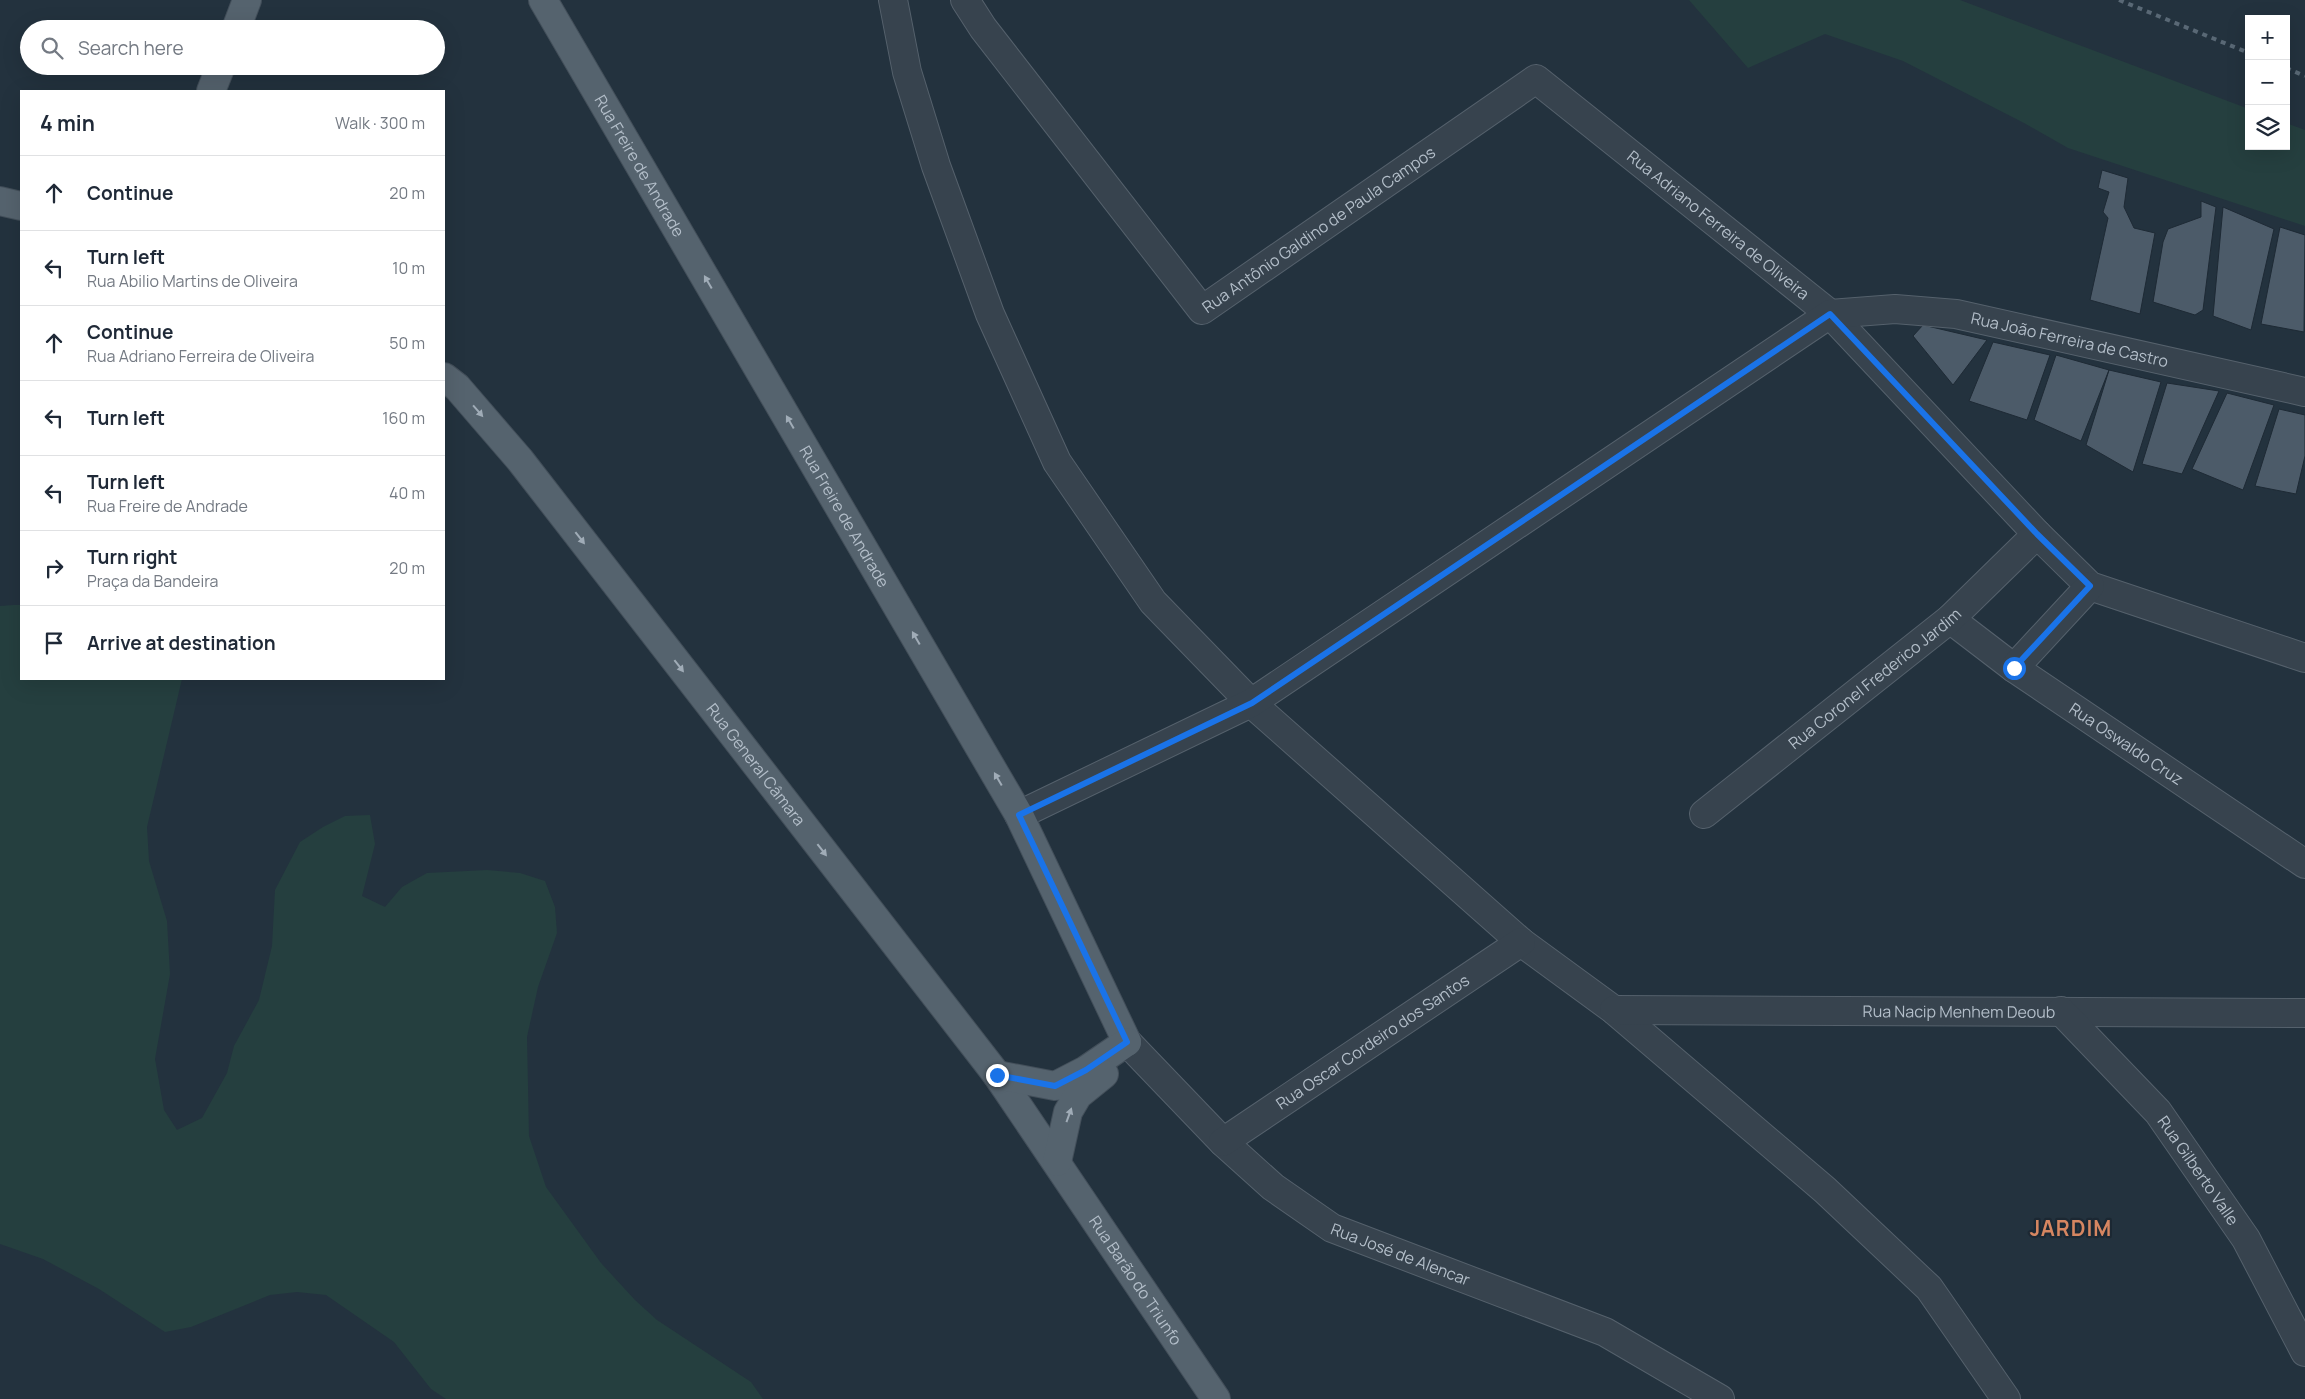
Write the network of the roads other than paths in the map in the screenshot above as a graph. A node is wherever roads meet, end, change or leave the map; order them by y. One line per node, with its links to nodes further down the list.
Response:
1 (247, 0): 5 (main road)
2 (543, 0): 21 (main road, Rua Freire de Andrade, one-way to 2)
3 (893, 0): 19 (street)
4 (965, 0): 7 (street, Rua Antônio Galdino de Paula Campos)
5 (239, 20)
6 (217, 75): 8 (main road)
7 (1536, 79): 11 (street, Rua Adriano Ferreira de Oliveira)
8 (211, 90)
9 (0, 201): 10 (main road)
10 (20, 206)
11 (1830, 314): 13 (street, Rua João Ferreira de Castro); 14 (street, Rua Adriano Ferreira de Oliveira); 19 (street)
12 (445, 378): 28 (main road, Rua General Câmara, one-way to 28)
13 (2305, 392)
14 (2037, 534): 15 (street, Rua Adriano Ferreira de Oliveira); 16 (street, Rua Coronel Frederico Jardim)
15 (2090, 586): 17 (street); 18 (street)
16 (1950, 619): 18 (street, Rua Oswaldo Cruz); 20 (street, Rua Coronel Frederico Jardim)
17 (2305, 658)
18 (2014, 668): 22 (street, Rua Oswaldo Cruz)
19 (1252, 703): 21 (street); 23 (street)
20 (1704, 814)
21 (1019, 815): 27 (main road, Rua Freire de Andrade)
22 (2305, 864)
23 (1521, 942): 24 (street); 29 (street, Rua Oscar Cordeiro dos Santos)
24 (1614, 1010): 25 (street, Rua Nacip Menhem Deoub); 34 (street)
25 (2061, 1011): 26 (street, Rua Nacip Menhem Deoub); 31 (street, Rua Gilberto Valle)
26 (2305, 1014)
27 (1127, 1042): 28 (main road); 29 (street, Rua José de Alencar); 30 (main road, one-way to 27)
28 (997, 1075): 30 (main road, Rua General Câmara)
29 (1224, 1142): 33 (street, Rua José de Alencar)
30 (1057, 1162): 32 (main road, Rua Barão do Triunfo)
31 (2305, 1352)
32 (1216, 1399)
33 (1720, 1399)
34 (2006, 1399)

